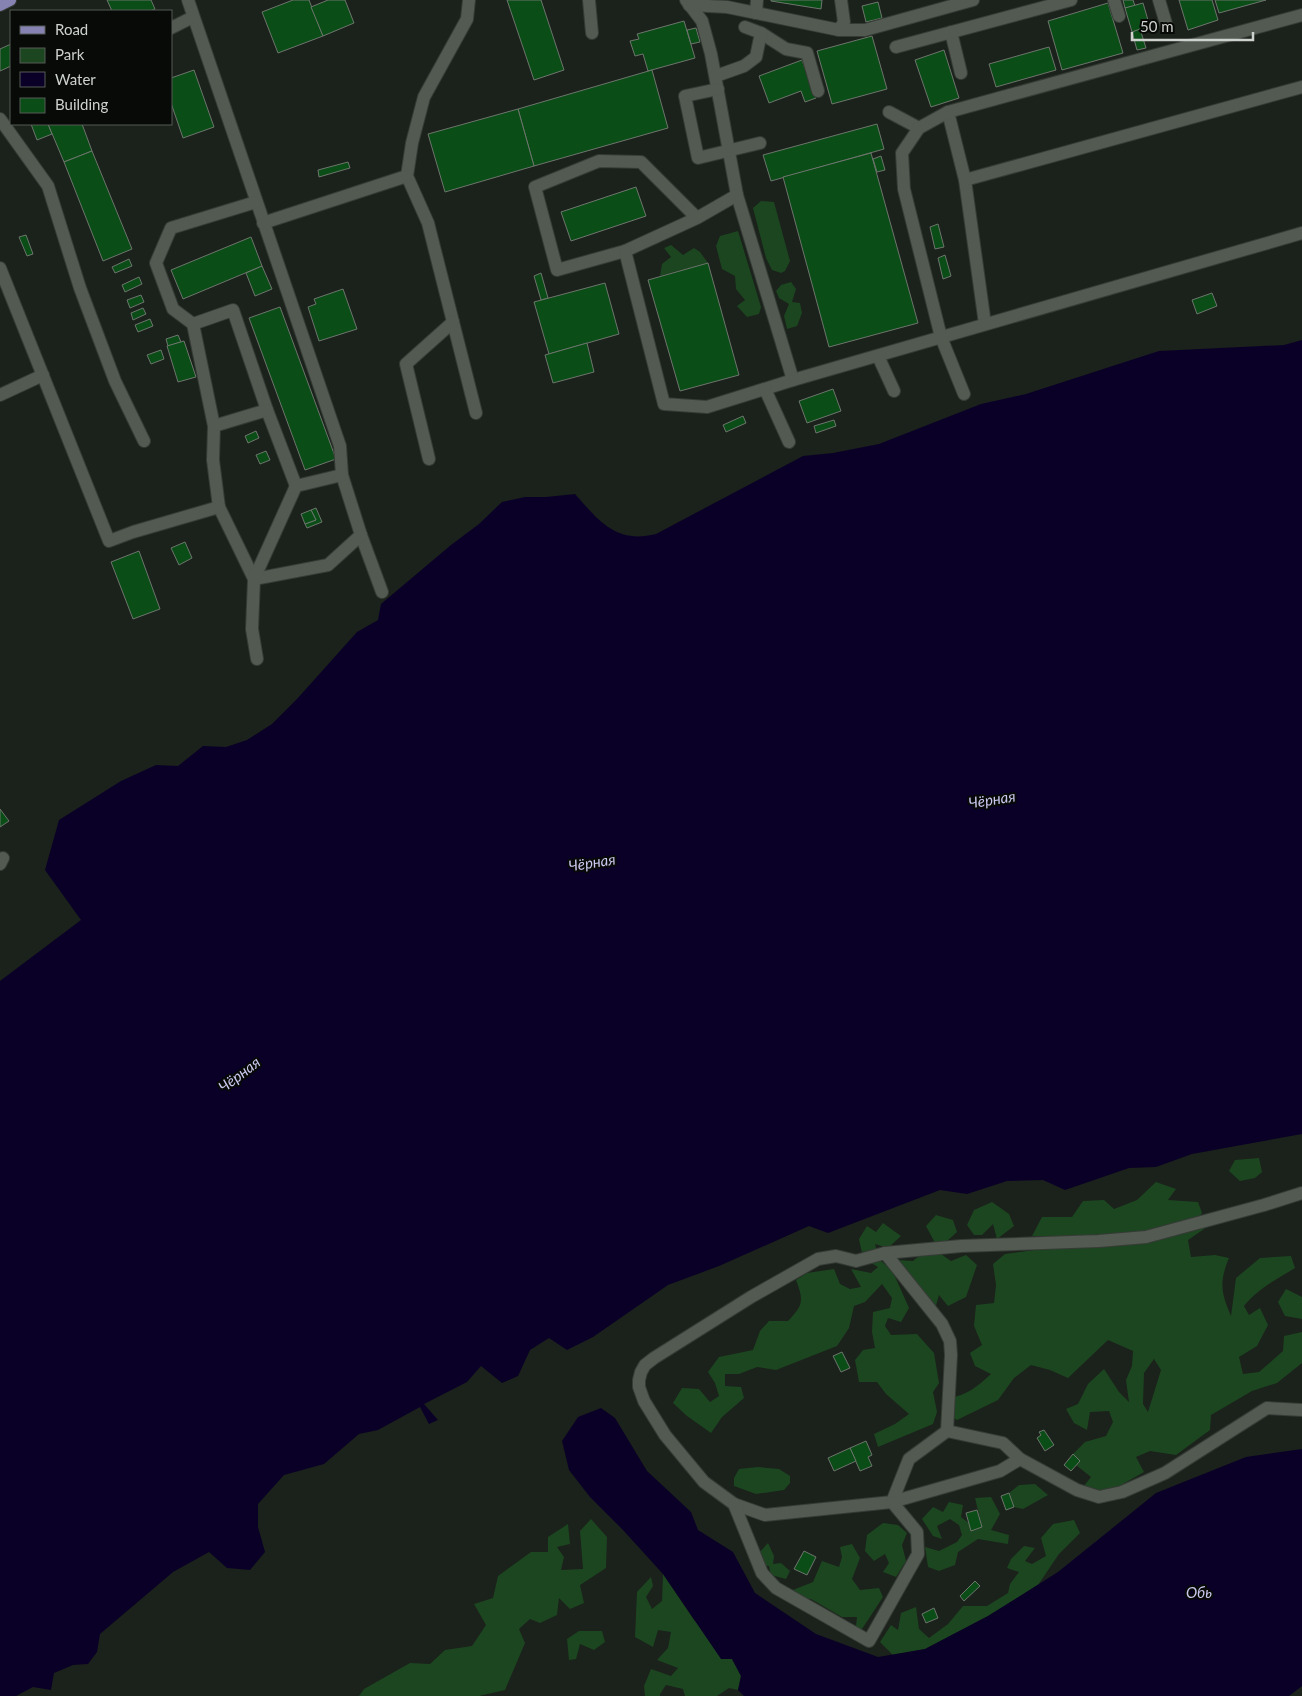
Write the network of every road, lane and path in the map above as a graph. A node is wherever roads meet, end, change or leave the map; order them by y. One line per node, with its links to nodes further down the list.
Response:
1 (10, 0): 12 (main road)
2 (188, 0): 17 (lane)
3 (469, 0): 36 (lane)
4 (589, 0): 23 (lane)
5 (757, 0): 14 (lane)
6 (841, 0): 21 (lane)
7 (973, 0): 13 (lane)
8 (1072, 0): 22 (lane)
9 (1114, 0): 16 (lane)
10 (1159, 0): 18 (lane)
11 (688, 2): 14 (lane); 27 (lane)
12 (0, 5)
13 (934, 5): 21 (lane)
14 (756, 13): 21 (lane)
15 (1302, 15): 31 (lane)
16 (1119, 16)
17 (193, 18): 19 (lane); 39 (lane)
18 (1167, 27)
19 (172, 28)
20 (745, 28): 24 (lane)
21 (839, 30)
22 (951, 32): 25 (lane); 26 (lane)
23 (592, 33)
24 (761, 33): 27 (lane); 29 (lane)
25 (896, 47)
26 (961, 73)
27 (717, 82): 35 (lane); 35 (lane)
28 (1302, 87): 37 (lane)
29 (818, 91)
30 (889, 112): 33 (lane)
31 (948, 112): 33 (lane); 37 (lane)
32 (0, 119): 59 (lane)
33 (919, 128): 48 (lane)
34 (760, 143): 35 (lane)
35 (729, 150): 38 (lane)
36 (407, 176): 41 (lane); 45 (lane)
37 (965, 180): 47 (lane)
38 (737, 195): 40 (lane); 51 (lane)
39 (256, 202): 41 (lane); 46 (lane)
40 (697, 218): 43 (lane); 43 (lane)
41 (263, 223): 62 (lane)
42 (1302, 233): 47 (lane)
43 (625, 251): 52 (lane)
44 (0, 268): 50 (lane)
45 (453, 322): 57 (lane); 61 (lane)
46 (193, 324): 56 (lane); 58 (lane)
47 (985, 324): 48 (lane)
48 (941, 337): 49 (lane); 54 (lane)
49 (878, 356): 51 (lane); 53 (lane)
50 (43, 375): 55 (lane); 64 (lane)
51 (793, 380): 52 (lane)
52 (765, 389): 60 (lane)
53 (894, 391)
54 (964, 394)
55 (0, 395)
56 (267, 410): 58 (lane); 63 (lane)
57 (476, 413)
58 (214, 426): 64 (lane)
59 (144, 441)
60 (789, 442)
61 (429, 459)
62 (342, 475): 63 (lane); 65 (lane)
63 (296, 486): 66 (lane)
64 (219, 507): 66 (lane)
65 (361, 536): 66 (lane); 67 (lane)
66 (254, 579): 68 (lane)
67 (382, 592)
68 (257, 659)
69 (1302, 1193): 70 (lane)
70 (885, 1253): 72 (lane); 75 (lane)
71 (1302, 1410): 73 (lane)
72 (948, 1431): 73 (lane); 74 (lane)
73 (1020, 1459): 74 (lane)
74 (892, 1502): 75 (lane); 75 (lane)
75 (734, 1504)

